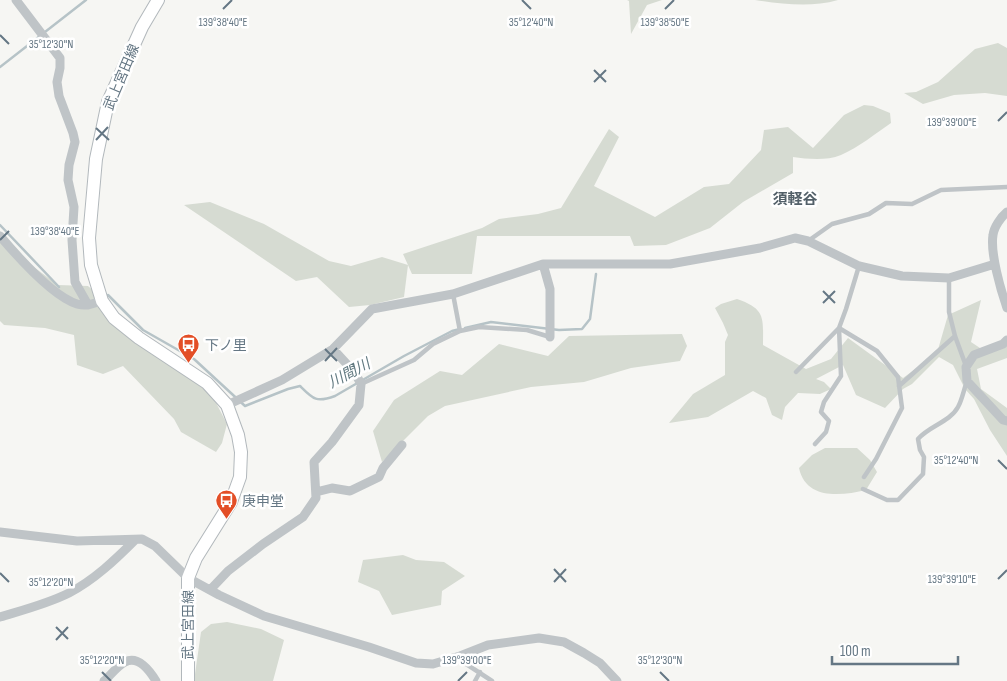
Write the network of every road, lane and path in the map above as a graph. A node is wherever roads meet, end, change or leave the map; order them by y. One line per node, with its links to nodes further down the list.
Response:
1 (16, 0): 13 (street)
2 (158, 0): 12 (main road, 武上宮田線)
3 (1007, 187): 6 (lane)
4 (1007, 212): 8 (street)
5 (0, 236): 13 (street)
6 (808, 241): 7 (street); 9 (street)
7 (543, 264): 11 (street); 18 (street)
8 (995, 264): 10 (street); 14 (street)
9 (858, 266): 10 (street); 15 (lane)
10 (948, 278): 17 (lane)
11 (453, 294): 16 (lane); 20 (street)
12 (102, 301): 13 (street); 26 (main road, 武上宮田線)
13 (88, 305)
14 (1007, 308)
15 (839, 328): 22 (lane); 25 (lane); 28 (lane)
16 (460, 330): 18 (lane); 24 (lane)
17 (955, 336): 21 (lane); 25 (lane)
18 (550, 337)
19 (1007, 340): 21 (street)
20 (333, 349): 24 (street); 26 (street)
21 (966, 367): 23 (street)
22 (796, 372)
23 (967, 381): 27 (street); 31 (lane)
24 (361, 384): 32 (street)
25 (899, 386): 30 (lane)
26 (227, 405): 35 (main road, 武上宮田線)
27 (1007, 421)
28 (815, 444)
29 (402, 445): 32 (street)
30 (864, 478)
31 (864, 489)
32 (316, 492): 36 (street)
33 (0, 532): 34 (street)
34 (135, 540): 35 (street); 37 (street)
35 (188, 578): 36 (street); 42 (main road, 武上宮田線)
36 (210, 590): 38 (street)
37 (0, 617)
38 (456, 657): 39 (lane); 45 (street)
39 (480, 672): 43 (lane); 44 (lane)
40 (104, 681): 41 (street)
41 (156, 681)
42 (188, 681)
43 (474, 681)
44 (492, 681)
45 (617, 681)

